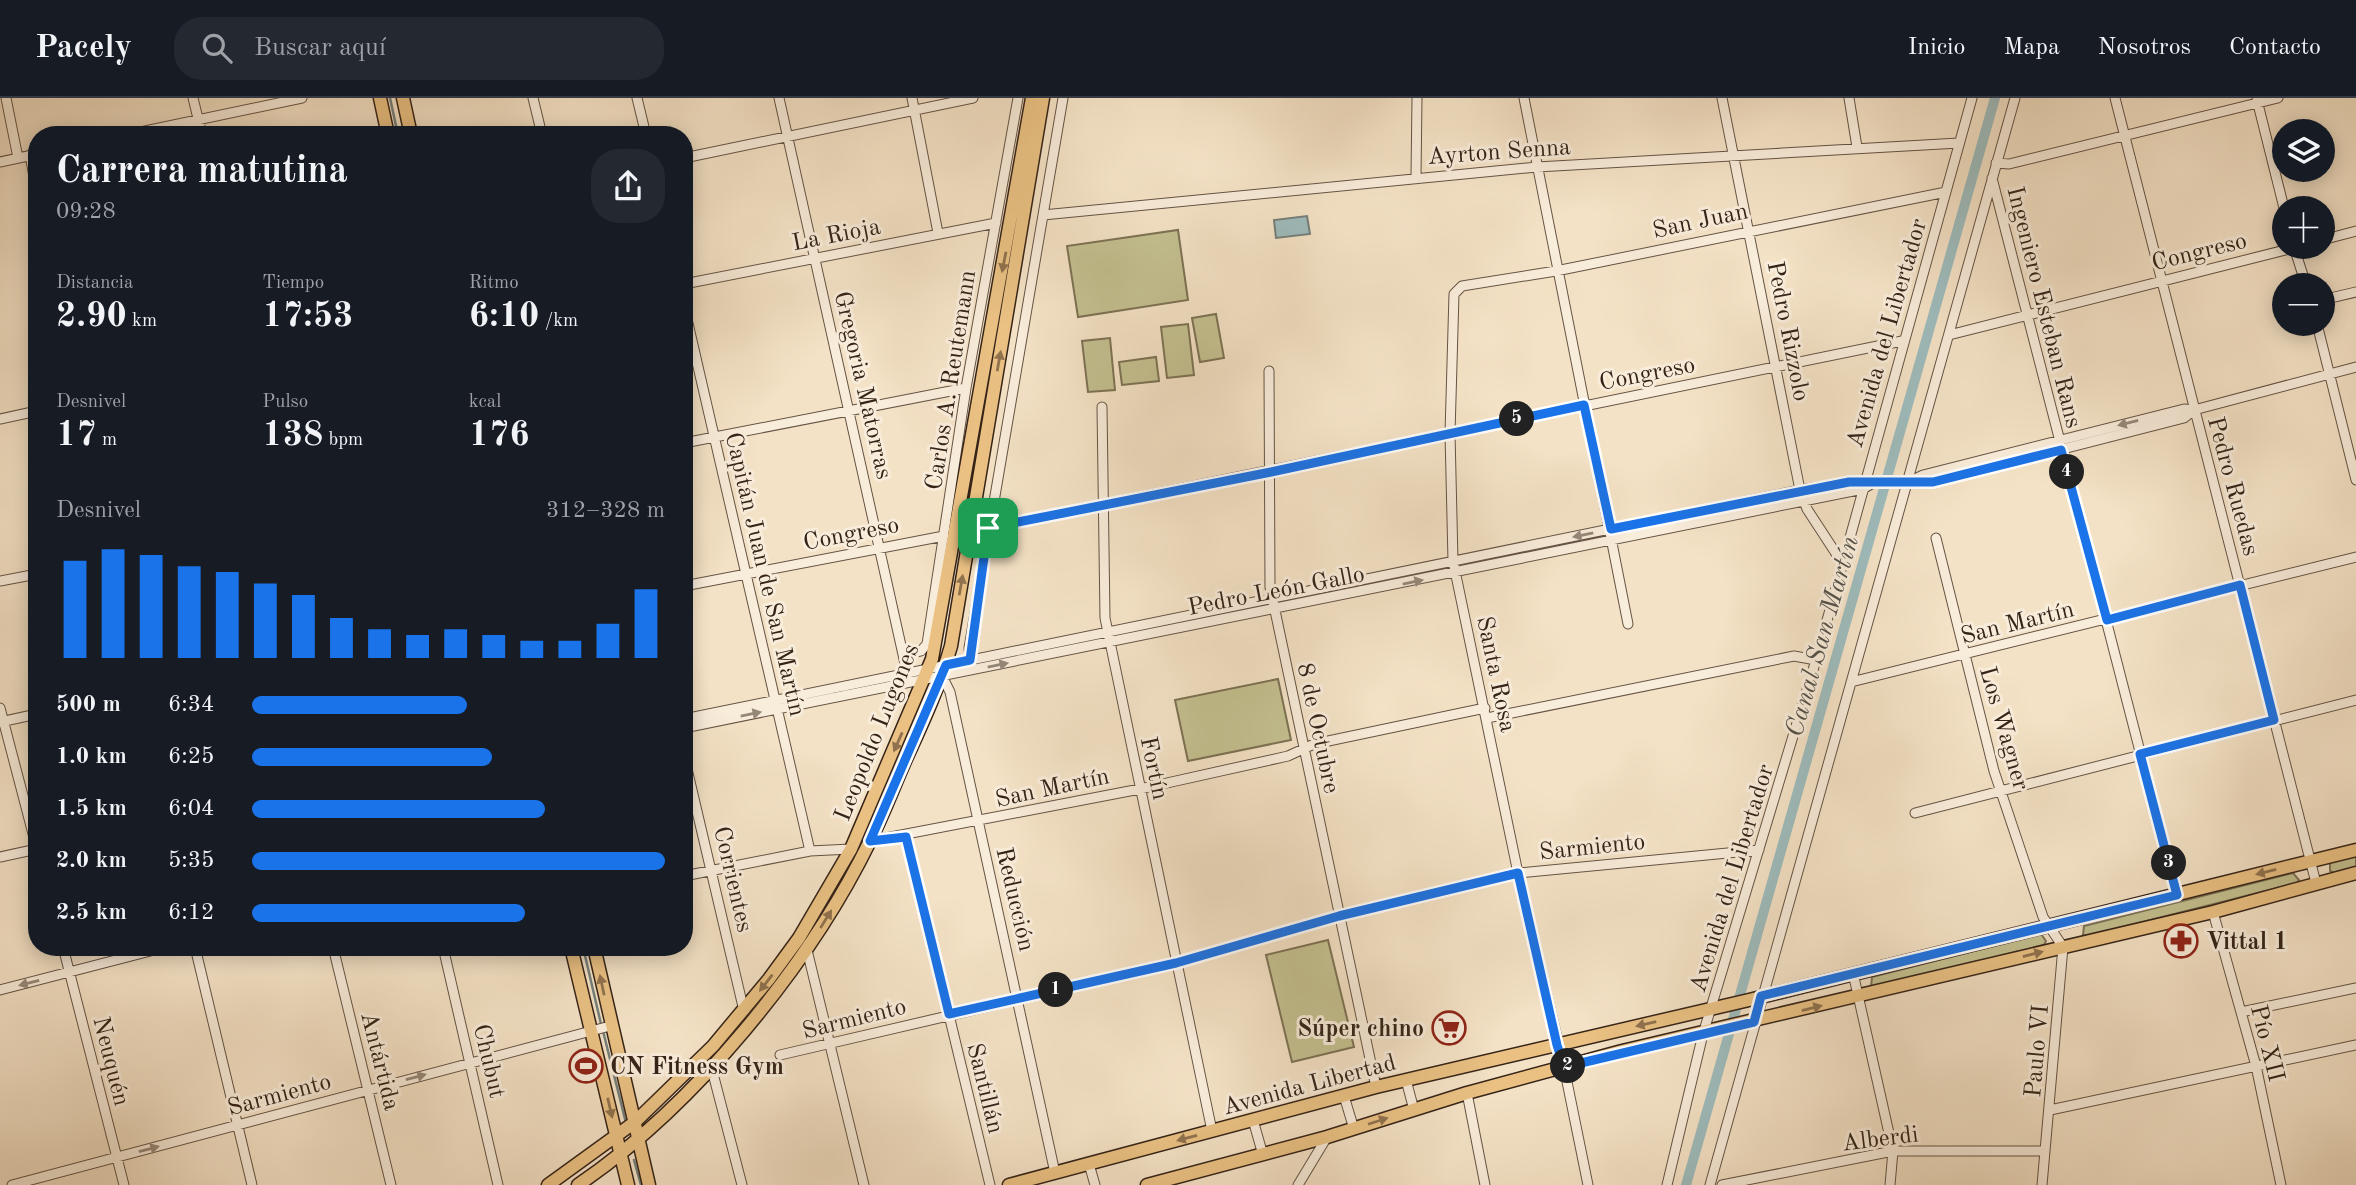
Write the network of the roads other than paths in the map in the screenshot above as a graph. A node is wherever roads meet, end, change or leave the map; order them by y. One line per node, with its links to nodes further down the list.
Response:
1 (6, 98): 39 (street)
2 (193, 98): 25 (street)
3 (302, 98): 25 (street)
4 (380, 98): 28 (main road)
5 (403, 98): 29 (main road)
6 (533, 98): 30 (street)
7 (637, 98): 31 (street)
8 (779, 98): 33 (street, Gregoria Matorras)
9 (912, 98): 24 (street)
10 (973, 98): 24 (street)
11 (1018, 98): 48 (street, Carlos A. Reutemann)
12 (1032, 98): 113 (main road, Leopoldo Lugones, one-way to 113)
13 (1043, 98): 112 (main road, Leopoldo Lugones, one-way to 13)
14 (1063, 98): 47 (street)
15 (1417, 98): 44 (street)
16 (1524, 98): 42 (street)
17 (1722, 98): 36 (street, Pedro Rizzolo)
18 (1849, 98): 35 (street)
19 (1972, 98): 34 (street, Avenida del Libertador)
20 (2015, 98): 41 (street)
21 (2115, 98): 32 (street, Pedro Ruedas)
22 (2278, 98): 23 (street)
23 (2257, 100): 32 (street); 46 (street)
24 (915, 110): 33 (street); 51 (street)
25 (198, 119): 26 (street); 27 (street)
26 (166, 126)
27 (200, 126)
28 (386, 126)
29 (409, 126)
30 (540, 126)
31 (644, 126)
32 (2123, 135): 41 (street); 56 (street, Pedro Ruedas)
33 (788, 137): 38 (street); 54 (street, Gregoria Matorras)
34 (1959, 143): 35 (street, Ayrton Senna); 45 (street, Avenida del Libertador)
35 (1857, 147): 36 (street, Ayrton Senna)
36 (1733, 155): 42 (street, Ayrton Senna); 49 (street, Pedro Rizzolo)
37 (28, 156): 39 (street)
38 (693, 156)
39 (18, 158): 40 (street)
40 (0, 162)
41 (1996, 163): 43 (street)
42 (1537, 167): 44 (street, Ayrton Senna); 55 (street)
43 (1992, 176): 61 (street, Ingeniero Esteban Rans); 62 (street)
44 (1416, 177): 47 (street, Ayrton Senna)
45 (1946, 191): 49 (street, San Juan); 64 (street, Avenida del Libertador)
46 (2281, 196)
47 (1043, 215): 88 (street)
48 (996, 223): 51 (street, La Rioja); 70 (street, Carlos A. Reutemann)
49 (1750, 229): 55 (street, San Juan); 66 (street, Pedro Rizzolo)
50 (2356, 232): 52 (street)
51 (938, 233): 54 (street, La Rioja)
52 (2335, 237)
53 (2272, 253): 56 (street, Congreso)
54 (816, 257): 57 (street, La Rioja); 73 (street, Gregoria Matorras)
55 (1556, 271): 58 (street, San Juan); 71 (street)
56 (2161, 280): 61 (street, Congreso); 74 (street, Pedro Ruedas)
57 (693, 282)
58 (1462, 286): 77 (street, Santa Rosa)
59 (2356, 292): 60 (street)
60 (2335, 297)
61 (2028, 317): 62 (street, Congreso); 80 (street, Ingeniero Esteban Rans)
62 (1949, 335): 83 (street)
63 (2320, 336): 69 (street)
64 (1902, 341): 66 (street, Congreso); 84 (street, Avenida del Libertador)
65 (693, 344): 78 (street, Capitán Juan de San Martín)
66 (1777, 367): 71 (street, Congreso); 85 (street, Pedro Rizzolo)
67 (2356, 367): 69 (street, Pedro León Gallo)
68 (1269, 371): 81 (street, 8 de Octubre)
69 (2329, 374): 74 (street, Pedro León Gallo); 82 (street)
70 (966, 388): 73 (street); 90 (street, Carlos A. Reutemann)
71 (1584, 405): 77 (street, Congreso); 89 (street)
72 (1102, 407): 87 (street, Fortín)
73 (850, 410): 78 (street); 93 (street, Gregoria Matorras)
74 (2194, 410): 80 (street, Pedro León Gallo); 102 (street, Pedro Ruedas)
75 (28, 413): 76 (street)
76 (0, 419)
77 (1450, 433): 81 (street, Congreso); 96 (street, Santa Rosa)
78 (715, 438): 79 (street); 97 (street, Capitán Juan de San Martín)
79 (693, 442)
80 (2060, 445): 83 (street, Pedro León Gallo); 105 (street, Ingeniero Esteban Rans)
81 (1271, 472): 87 (street, Congreso); 103 (street, 8 de Octubre)
82 (2356, 480)
83 (1903, 483): 84 (street, Pedro León Gallo); 115 (street)
84 (1867, 484): 85 (street, Pedro León Gallo); 86 (street, Pedro León Gallo); 95 (street, Avenida del Libertador)
85 (1800, 490): 86 (street, Pedro Rizzolo); 89 (street, Pedro León Gallo)
86 (1804, 501): 92 (street, Pedro León Gallo); 95 (street, Pedro Rizzolo)
87 (1103, 505): 88 (street, Congreso); 107 (street, Fortín)
88 (988, 528): 111 (street)
89 (1611, 529): 92 (street); 96 (street, Pedro León Gallo, one-way to 96)
90 (944, 536): 93 (street, Congreso); 108 (street, Carlos A. Reutemann)
91 (1936, 538): 109 (street, Los Wagner)
92 (1613, 540): 98 (street, Pedro León Gallo); 106 (street)
93 (881, 546): 97 (street, Congreso); 108 (street, Gregoria Matorras)
94 (2356, 557): 102 (street, San Martín)
95 (1844, 558): 110 (street, Avenida del Libertador)
96 (1453, 561): 98 (street, Santa Rosa); 103 (street, Pedro León Gallo)
97 (748, 573): 101 (street, Congreso); 117 (street, Capitán Juan de San Martín)
98 (1455, 573): 104 (street, Pedro León Gallo, one-way to 98); 119 (street, Santa Rosa)
99 (28, 575): 100 (street)
100 (0, 581)
101 (693, 584)
102 (2240, 585): 105 (street, San Martín); 122 (street, Pedro Ruedas)
103 (1272, 600): 104 (street, 8 de Octubre); 107 (street, Pedro León Gallo)
104 (1274, 611): 107 (street, Pedro León Gallo); 125 (street, 8 de Octubre)
105 (2107, 620): 109 (street, San Martín); 126 (street, Ingeniero Esteban Rans)
106 (1628, 624)
107 (1108, 637): 111 (street, Pedro León Gallo); 127 (street, Fortín)
108 (905, 655): 114 (street, Gregoria Matorras)
109 (1965, 656): 115 (street, San Martín); 128 (street, Los Wagner)
110 (1816, 660): 119 (street, San Martín); 137 (street, Avenida del Libertador)
111 (971, 665): 112 (street, Pedro León Gallo)
112 (944, 671): 113 (street, Pedro León Gallo); 132 (street, Reducción); 134 (main road, Leopoldo Lugones)
113 (927, 674): 114 (street, Pedro León Gallo); 135 (main road, Leopoldo Lugones, one-way to 135)
114 (908, 678): 117 (street, Pedro León Gallo)
115 (1851, 682): 167 (street)
116 (2356, 700): 122 (street)
117 (777, 704): 121 (street, Pedro León Gallo); 124 (street, Pedro León Gallo, one-way to 117); 139 (street, Capitán Juan de San Martín)
118 (0, 708): 123 (street)
119 (1486, 713): 125 (street, San Martín); 143 (street, Santa Rosa)
120 (28, 716): 123 (street)
121 (693, 718)
122 (2274, 720): 126 (street); 141 (street, Pedro Ruedas)
123 (2, 721): 131 (street)
124 (693, 726)
125 (1305, 748): 127 (street, San Martín); 149 (street, 8 de Octubre)
126 (2140, 754): 128 (street); 147 (street, Ingeniero Esteban Rans)
127 (1140, 789): 132 (street, San Martín); 160 (street, Fortín)
128 (2002, 791): 130 (street); 150 (street, Los Wagner)
129 (693, 793): 142 (street, Corrientes)
130 (1915, 813)
131 (28, 816)
132 (979, 822): 133 (street, San Martín); 166 (street, Reducción)
133 (906, 837): 134 (street, San Martín); 171 (street, Santillán)
134 (870, 841): 152 (main road, Leopoldo Lugones, one-way to 134)
135 (851, 849): 139 (street); 169 (main road, Leopoldo Lugones, one-way to 169)
136 (2356, 849): 141 (main road, Avenida Libertad)
137 (1759, 850): 143 (street, Sarmiento); 168 (street, Avenida del Libertador)
138 (28, 851): 140 (street)
139 (810, 851): 142 (street)
140 (0, 857)
141 (2308, 862): 146 (street, Pedro Ruedas); 147 (main road, Avenida Libertad, one-way to 147)
142 (712, 870): 145 (street); 169 (street, Corrientes)
143 (1518, 873): 149 (street, Sarmiento); 176 (street, Santa Rosa)
144 (2356, 873): 146 (main road)
145 (693, 874)
146 (2316, 883): 148 (main road)
147 (2177, 895): 150 (main road, Avenida Libertad)
148 (2213, 912): 151 (main road); 170 (street, Pío XII)
149 (1339, 916): 160 (street, Sarmiento); 184 (street, 8 de Octubre)
150 (2047, 926): 151 (street); 162 (main road, Avenida Libertad)
151 (2063, 947): 165 (main road, one-way to 151); 189 (street, Paulo VI)
152 (807, 950): 175 (street); 180 (main road, Leopoldo Lugones)
153 (65, 956): 161 (street, Neuquén)
154 (133, 956): 161 (street)
155 (197, 956): 192 (street)
156 (336, 956): 185 (street, Antártida)
157 (445, 956): 179 (street, Chubut)
158 (574, 956): 173 (main road)
159 (595, 956): 173 (main road, one-way to 159)
160 (1176, 963): 166 (street, Sarmiento); 194 (street, Fortín)
161 (70, 973): 164 (street, one-way to 164); 202 (street, Neuquén)
162 (1853, 973): 165 (street); 167 (main road, Avenida Libertad)
163 (2356, 988): 170 (street)
164 (0, 990)
165 (1858, 997): 172 (main road, one-way to 165); 198 (street)
166 (1019, 998): 171 (street, Sarmiento); 204 (street, Reducción)
167 (1755, 998): 168 (main road, Avenida Libertad); 172 (street)
168 (1718, 1007): 174 (street, Avenida del Libertador); 176 (main road, Avenida Libertad, one-way to 176)
169 (744, 1011): 191 (main road, Leopoldo Lugones)
170 (2241, 1012): 181 (street, Pío XII)
171 (949, 1014): 175 (street, Sarmiento); 216 (street, Santillán)
172 (1749, 1023): 174 (main road); 224 (street)
173 (601, 1028): 179 (street, Sarmiento); 191 (main road); 195 (main road, one-way to 195)
174 (1703, 1034): 182 (main road); 223 (street, Avenida del Libertador)
175 (832, 1045): 178 (street, Sarmiento); 215 (street)
176 (1557, 1045): 182 (street, Santa Rosa); 183 (main road, Avenida Libertad)
177 (2356, 1045): 181 (street)
178 (780, 1055)
179 (471, 1062): 185 (street, Sarmiento, one-way to 179); 209 (street, Chubut)
180 (711, 1066): 196 (main road, Leopoldo Lugones); 214 (street)
181 (2256, 1066): 189 (street); 228 (street, Pío XII)
182 (1564, 1067): 186 (main road); 222 (street, Santa Rosa)
183 (1406, 1080): 184 (main road, Avenida Libertad); 188 (street)
184 (1376, 1087): 187 (main road, Avenida Libertad)
185 (369, 1090): 192 (street, Sarmiento); 208 (street, Antártida)
186 (1467, 1093): 188 (main road); 221 (street)
187 (1344, 1096): 190 (main road, Avenida Libertad); 193 (street)
188 (1413, 1110): 193 (main road, one-way to 188)
189 (2050, 1111): 199 (street, Paulo VI)
190 (1253, 1120): 194 (main road, Avenida Libertad); 200 (street)
191 (635, 1122): 195 (main road, Leopoldo Lugones); 196 (main road)
192 (238, 1126): 202 (street, Sarmiento, one-way to 192); 207 (street)
193 (1354, 1129): 197 (main road)
194 (1212, 1131): 203 (main road, Avenida Libertad, one-way to 203)
195 (616, 1136): 201 (main road); 210 (main road, Leopoldo Lugones)
196 (638, 1137): 201 (main road, Leopoldo Lugones); 213 (main road)
197 (1327, 1137): 200 (main road); 220 (street)
198 (1893, 1151): 199 (street, Alberdi); 225 (street, Alberdi); 226 (street)
199 (2045, 1152): 227 (street, Paulo VI)
200 (1263, 1154): 219 (main road)
201 (621, 1156): 211 (main road, Leopoldo Lugones); 212 (main road)
202 (117, 1158): 205 (street, Sarmiento); 206 (street, Neuquén)
203 (1089, 1164): 204 (main road, Avenida Libertad); 218 (street)
204 (1055, 1173): 217 (main road, Avenida Libertad)
205 (12, 1185)
206 (124, 1185)
207 (252, 1185)
208 (391, 1185)
209 (498, 1185)
210 (548, 1185)
211 (578, 1185)
212 (628, 1185)
213 (649, 1185)
214 (742, 1185)
215 (864, 1185)
216 (990, 1185)
217 (1009, 1185)
218 (1095, 1185)
219 (1147, 1185)
220 (1298, 1185)
221 (1485, 1185)
222 (1588, 1185)
223 (1667, 1185)
224 (1710, 1185)
225 (1722, 1185)
226 (1890, 1185)
227 (2042, 1185)
228 (2281, 1185)

